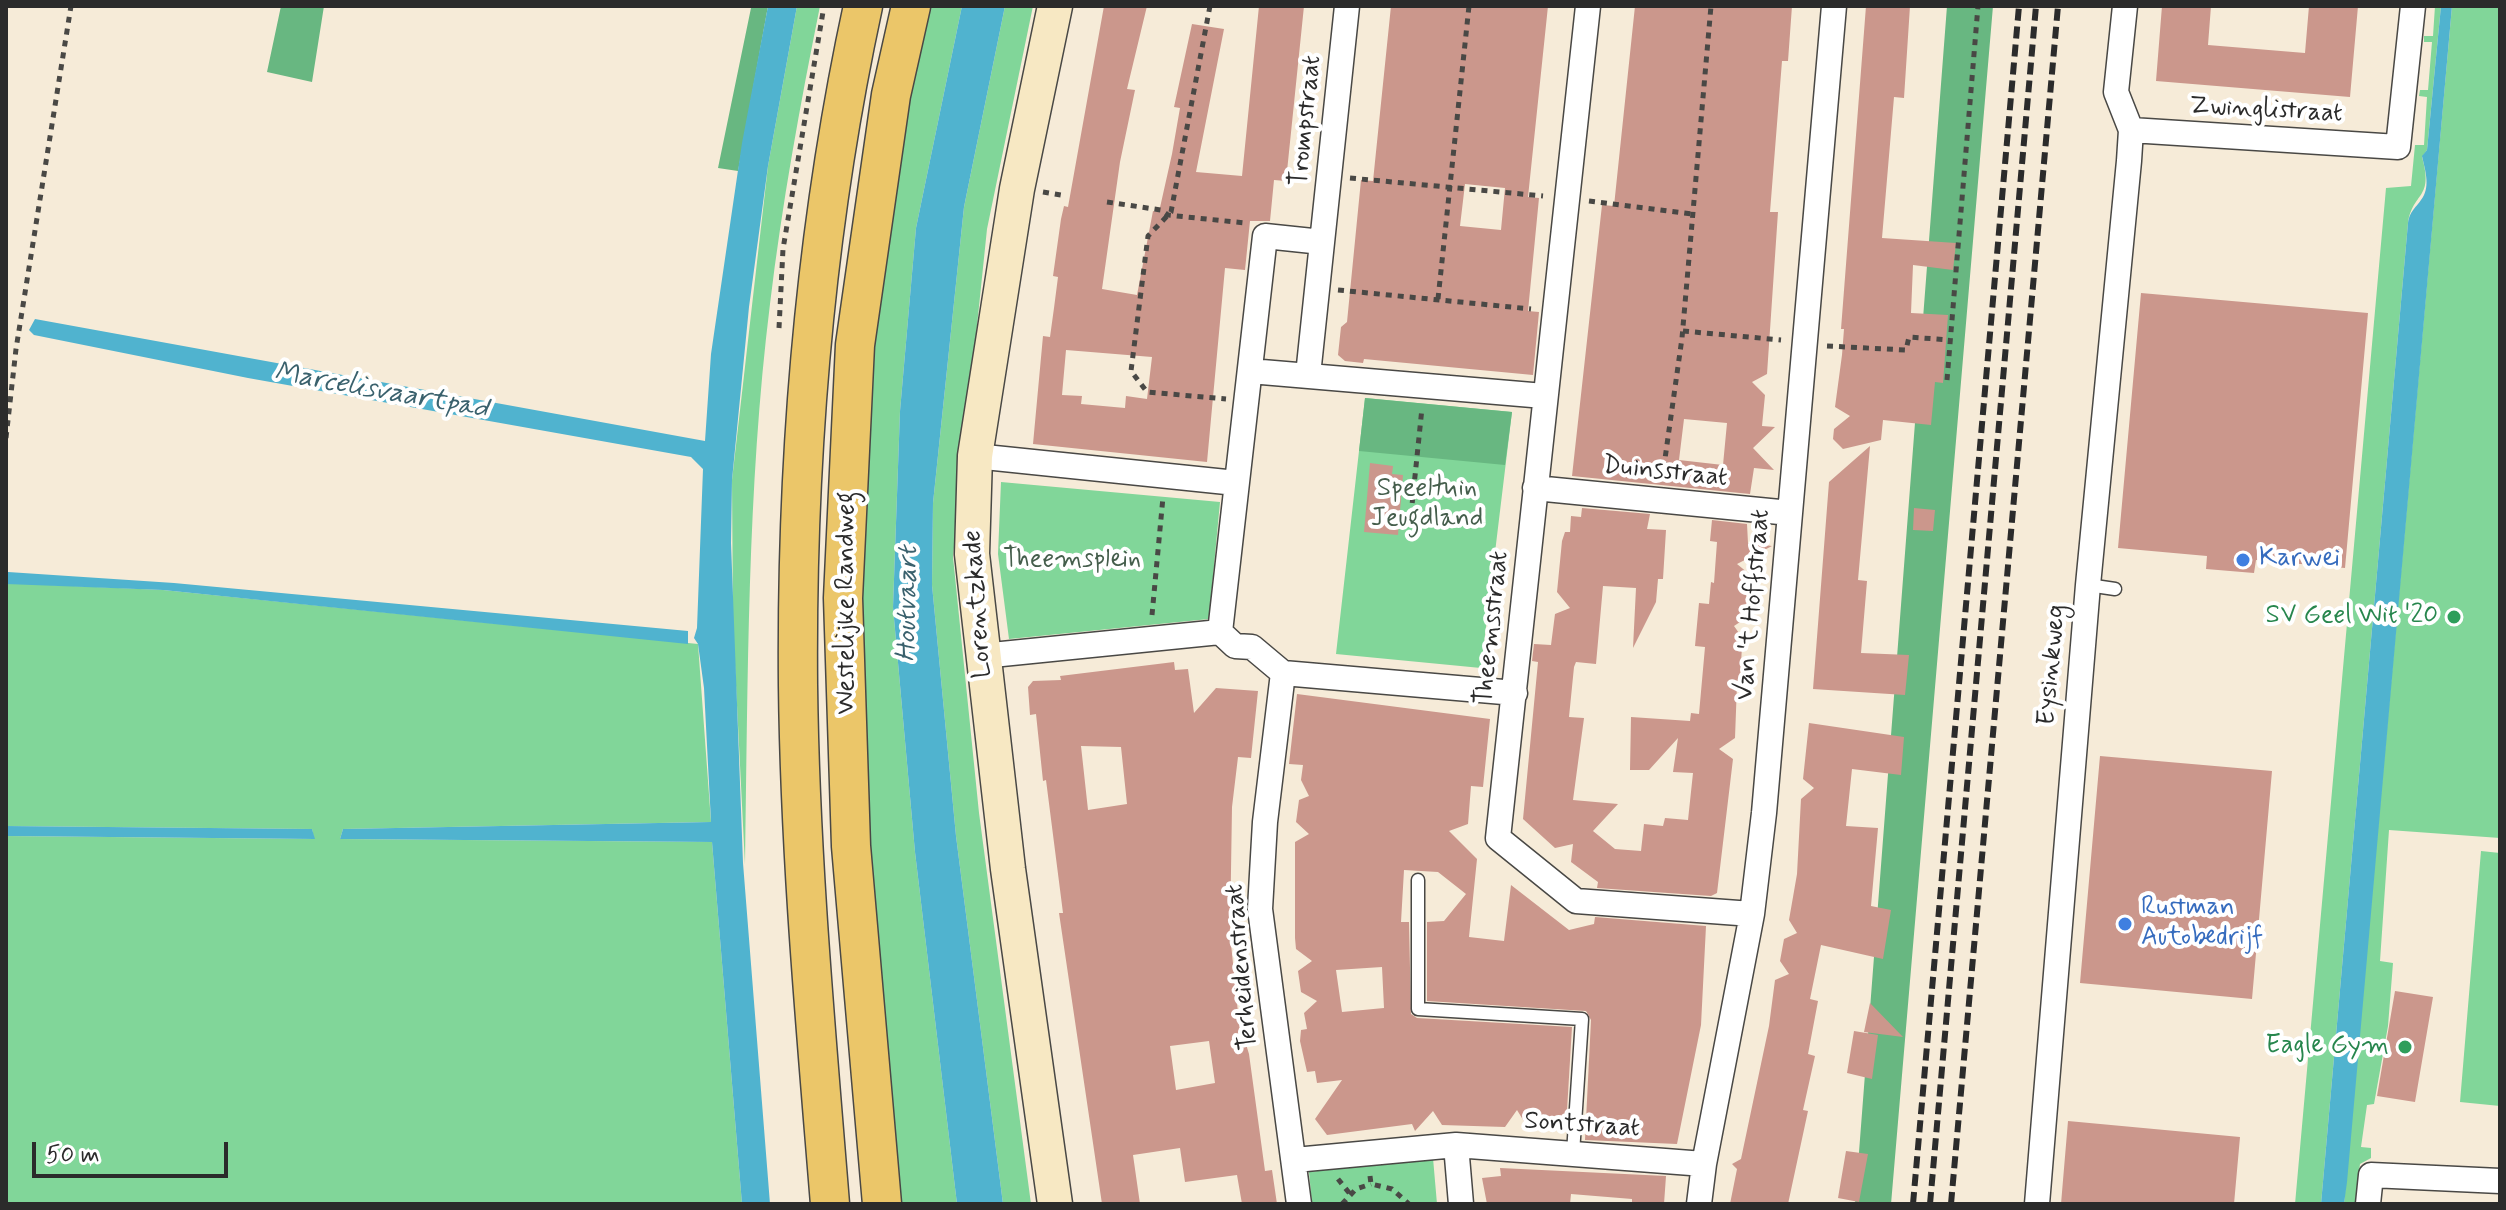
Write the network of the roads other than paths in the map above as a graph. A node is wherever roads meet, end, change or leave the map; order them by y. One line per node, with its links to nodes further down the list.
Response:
1 (863, 6): 31 (main road, Westelijke Randweg)
2 (911, 6): 32 (main road, Westelijke Randweg)
3 (1055, 6): 14 (street, Lorentzkade)
4 (1347, 6): 10 (street, Trompstraat)
5 (1588, 6): 13 (street, Theemsstraat)
6 (1834, 6): 17 (street, Van 't Hoffstraat)
7 (2125, 6): 9 (street)
8 (2413, 6): 9 (street, Zwinglistraat)
9 (2131, 130): 18 (street, Eysinkweg)
10 (1322, 242): 11 (street); 12 (street, Trompstraat)
11 (1250, 371): 12 (street); 15 (street)
12 (1308, 375): 13 (street)
13 (1544, 396): 16 (street, Theemsstraat)
14 (975, 456): 15 (street); 21 (street, Lorentzkade)
15 (1236, 483): 20 (street)
16 (1535, 488): 17 (street, Duinsstraat); 23 (street, Theemsstraat)
17 (1790, 513): 25 (street, Van 't Hoffstraat)
18 (2088, 585): 19 (lane); 37 (street, Eysinkweg)
19 (2115, 589)
20 (1220, 632): 21 (street); 22 (street)
21 (982, 656): 33 (street, Lorentzkade)
22 (1283, 673): 23 (street); 28 (street, Terheidenstraat)
23 (1515, 693): 25 (street, Theemsstraat)
24 (1418, 880): 27 (lane)
25 (1752, 914): 29 (street, Van 't Hoffstraat)
26 (1456, 1145): 27 (street, Sontstraat); 28 (street, Sontstraat); 35 (street)
27 (1573, 1153): 29 (street, Sontstraat)
28 (1295, 1160): 34 (street, Terheidenstraat)
29 (1704, 1164): 36 (street, Van 't Hoffstraat)
30 (2500, 1181): 38 (street)
31 (830, 1204)
32 (882, 1204)
33 (1055, 1204)
34 (1299, 1204)
35 (1461, 1204)
36 (1699, 1204)
37 (2037, 1204)
38 (2368, 1204)

